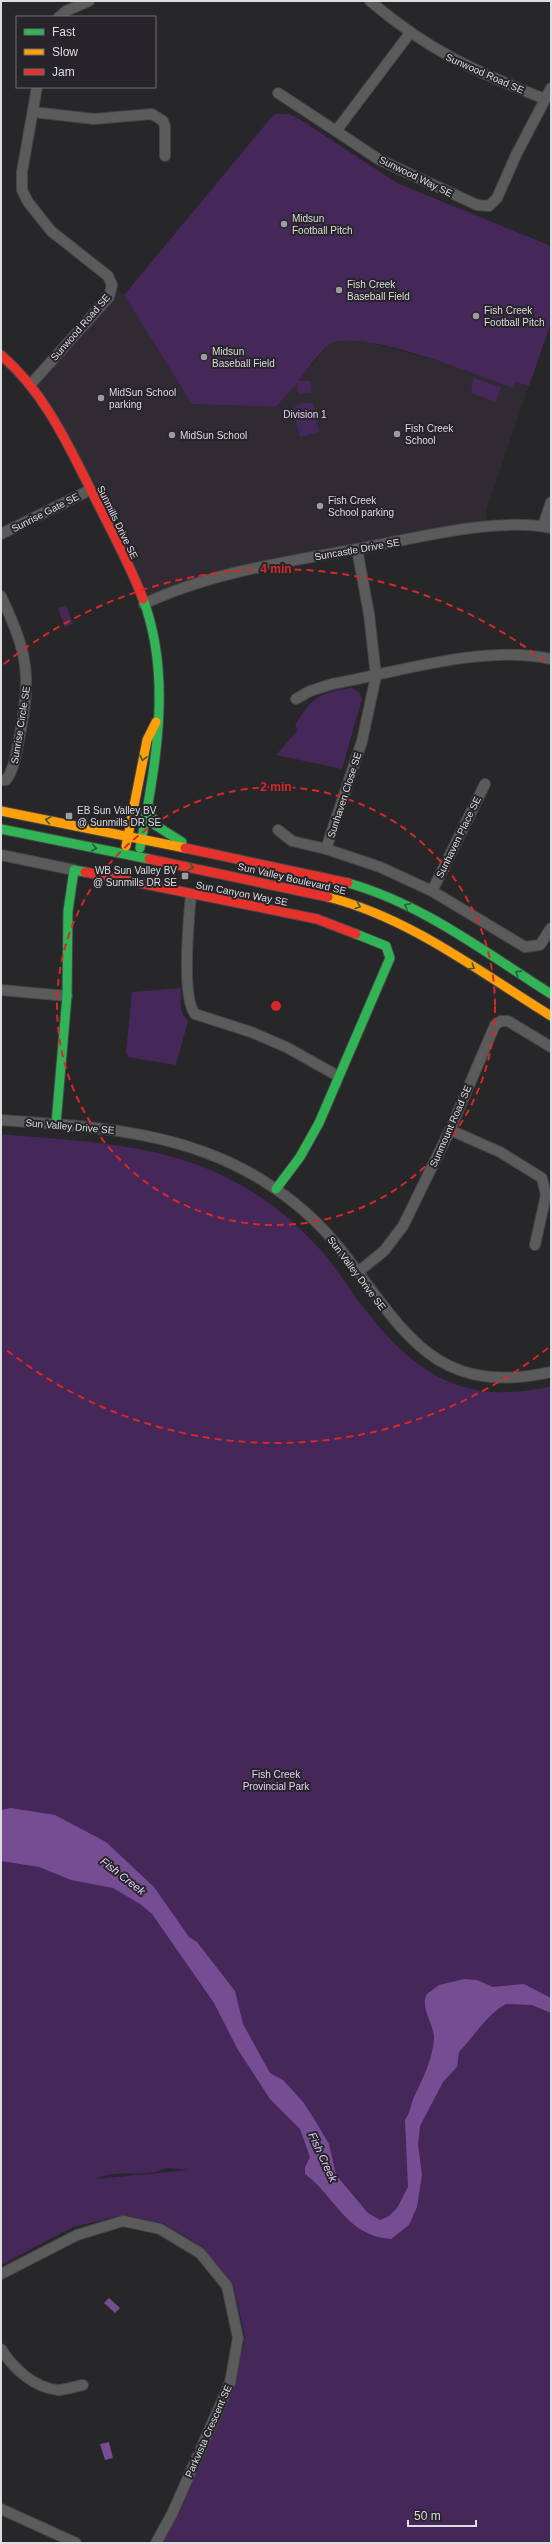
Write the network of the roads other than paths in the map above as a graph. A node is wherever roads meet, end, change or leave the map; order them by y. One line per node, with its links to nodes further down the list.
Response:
1 (89, 1): 3 (street)
2 (370, 1): 4 (street, Sunwood Road SE)
3 (60, 16)
4 (410, 33): 8 (street, Sunwood Road SE); 10 (street)
5 (37, 88): 9 (street, Sunwood Road SE)
6 (551, 88): 8 (street, Sunwood Way SE)
7 (278, 93): 10 (street)
8 (545, 100): 10 (street, Sunwood Way SE)
9 (33, 112): 11 (street); 13 (street, Sunwood Road SE)
10 (336, 131)
11 (165, 156)
12 (1, 355): 13 (street, Sunmills Drive SE)
13 (31, 384): 14 (street, Sunmills Drive SE)
14 (90, 490): 17 (street, Sunrise Gate SE); 20 (street, Sunmills Drive SE)
15 (551, 502): 16 (street)
16 (547, 527): 18 (street, Suncastle Drive SE)
17 (1, 534)
18 (357, 549): 20 (street, Suncastle Drive SE); 22 (street, Sunhaven Close SE)
19 (1, 596): 25 (street, Sunrise Circle SE)
20 (144, 604): 24 (street, Sunmills Drive SE)
21 (551, 659): 22 (street)
22 (376, 676): 23 (street); 34 (street, Sunhaven Close SE)
23 (296, 699)
24 (157, 722): 27 (street, Sunmills Drive SE); 31 (street, Sunmills Drive SE, one-way to 31)
25 (1, 780)
26 (485, 784): 39 (street, Sunhaven Place SE)
27 (148, 808): 32 (street, Sunmills Drive SE); 33 (street)
28 (1, 811): 31 (street, Sun Valley Boulevard SE, one-way to 28)
29 (1, 829): 35 (street, Sun Valley Boulevard SE, one-way to 35)
30 (278, 830): 34 (street)
31 (128, 836): 32 (street, Sun Valley Boulevard SE); 35 (street, Sunmills Drive SE)
32 (142, 838): 33 (street, Sun Valley Boulevard SE); 37 (street, Sunmills Drive SE)
33 (193, 849): 43 (street, Sun Valley Boulevard SE, one-way to 33)
34 (326, 849): 39 (street, Sunhaven Close SE)
35 (124, 854): 37 (street, Sun Valley Boulevard SE)
36 (1, 855): 38 (street)
37 (138, 857): 45 (street, Sun Valley Boulevard SE, one-way to 45)
38 (74, 870): 40 (street, Sun Canyon Way SE); 44 (street)
39 (432, 891): 41 (street, Sunhaven Close SE)
40 (191, 894): 47 (street); 47 (street, Sun Canyon Way SE)
41 (551, 928)
42 (1, 990): 44 (street)
43 (551, 994)
44 (67, 996): 49 (street)
45 (551, 1016)
46 (551, 1047): 50 (street, Sunmount Road SE)
47 (338, 1076): 51 (street, Sun Canyon Way SE)
48 (1, 1120): 49 (street, Sun Valley Drive SE)
49 (56, 1124): 51 (street, Sun Valley Drive SE)
50 (450, 1130): 52 (street); 53 (street, Sunmount Road SE)
51 (276, 1189): 53 (street, Sun Valley Drive SE)
52 (534, 1245)
53 (358, 1272): 54 (street, Sun Valley Drive SE)
54 (551, 1372)
55 (1, 2274): 60 (street, Parkvista Crescent SE)
56 (1, 2349): 57 (street)
57 (83, 2384)
58 (1, 2509): 59 (street)
59 (76, 2543)
60 (156, 2543)

